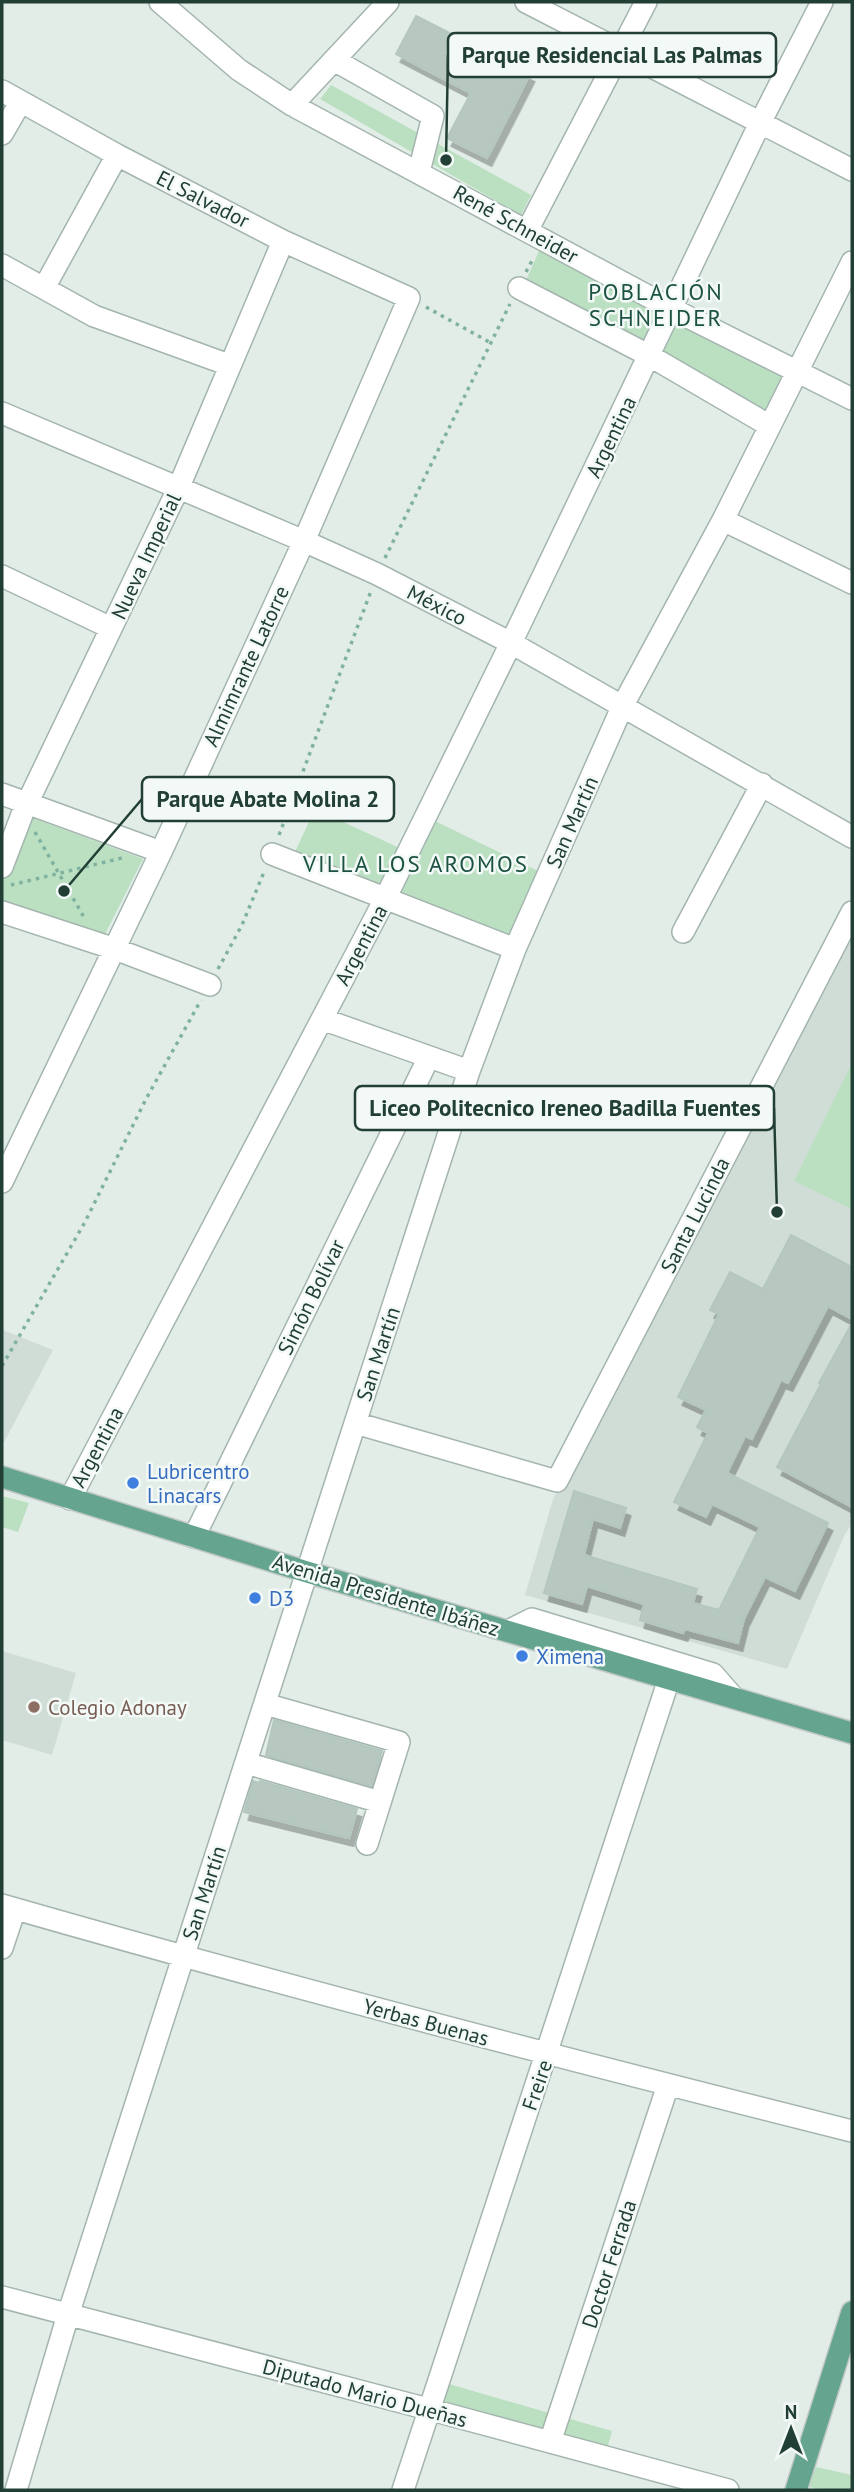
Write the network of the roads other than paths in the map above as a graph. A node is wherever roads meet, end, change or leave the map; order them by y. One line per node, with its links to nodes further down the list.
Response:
1 (160, 2): 9 (street, René Schneider)
2 (388, 2): 7 (street)
3 (526, 2): 6 (street)
4 (646, 2): 6 (street)
5 (822, 2): 10 (street, Argentina)
6 (620, 51): 10 (street); 15 (street)
7 (334, 60): 9 (street); 14 (street)
8 (11, 97): 11 (street); 12 (street, El Salvador)
9 (292, 105): 14 (street, René Schneider)
10 (760, 123): 13 (street); 22 (street, Argentina)
11 (2, 134)
12 (117, 155): 16 (street, El Salvador); 19 (street)
13 (852, 170)
14 (419, 172): 15 (street, René Schneider)
15 (535, 235): 22 (street, René Schneider)
16 (283, 241): 21 (street, El Salvador); 24 (street, Nueva Imperial)
17 (852, 262): 25 (street, San Martín)
18 (2, 265): 19 (street)
19 (44, 288): 24 (street)
20 (519, 288): 23 (street)
21 (409, 298): 31 (street, Almimrante Latorre)
22 (672, 309): 23 (street, Argentina); 25 (street, René Schneider)
23 (650, 356): 28 (street); 35 (street, Argentina)
24 (229, 365): 29 (street, Nueva Imperial)
25 (797, 372): 26 (street, René Schneider); 28 (street, San Martín)
26 (852, 400)
27 (2, 413): 29 (street, México)
28 (770, 426): 30 (street, San Martín)
29 (178, 489): 31 (street, México); 34 (street, Nueva Imperial)
30 (723, 520): 33 (street); 36 (street, San Martín)
31 (304, 541): 35 (street, México); 41 (street, Almimrante Latorre)
32 (2, 576): 34 (street)
33 (852, 583)
34 (111, 628): 39 (street, Nueva Imperial)
35 (511, 643): 36 (street, México); 44 (street, Argentina)
36 (623, 705): 37 (street, México); 49 (street, San Martín)
37 (762, 784): 40 (street, México); 47 (street)
38 (2, 794): 39 (street)
39 (27, 803): 41 (street); 43 (street, Nueva Imperial)
40 (852, 837)
41 (161, 852): 48 (street, Almimrante Latorre)
42 (272, 854): 44 (street)
43 (2, 867)
44 (385, 899): 49 (street); 51 (street, Argentina)
45 (2, 912): 48 (street)
46 (852, 912): 55 (street, Santa Lucinda)
47 (683, 932)
48 (115, 948): 50 (street); 54 (street, Almimrante Latorre)
49 (515, 949): 53 (street, San Martín)
50 (210, 985)
51 (322, 1019): 52 (street); 57 (street, Argentina)
52 (429, 1057): 53 (street); 58 (street, Simón Bolívar)
53 (469, 1071): 55 (street, San Martín)
54 (2, 1182)
55 (355, 1423): 59 (street, San Martín)
56 (2, 1477): 57 (main road, Avenida Presidente Ibáñez)
57 (70, 1499): 58 (main road, Avenida Presidente Ibáñez)
58 (194, 1537): 59 (main road, Avenida Presidente Ibáñez)
59 (307, 1572): 60 (main road, Avenida Presidente Ibáñez); 63 (street, San Martín)
60 (508, 1631): 61 (main road, Avenida Presidente Ibáñez); 62 (street)
61 (669, 1679): 62 (main road, Avenida Presidente Ibáñez); 71 (street, Freire)
62 (733, 1698): 64 (main road, Avenida Presidente Ibáñez)
63 (265, 1704): 65 (street, San Martín); 66 (street)
64 (852, 1733)
65 (246, 1763): 66 (street); 70 (street, San Martín)
66 (380, 1802): 67 (street)
67 (367, 1844)
68 (8, 1907): 69 (street); 70 (street, Yerbas Buenas)
69 (2, 1948)
70 (183, 1957): 71 (street, Yerbas Buenas); 76 (street, San Martín)
71 (547, 2055): 72 (street, Yerbas Buenas); 77 (street, Freire)
72 (668, 2085): 73 (street, Yerbas Buenas); 78 (street, Doctor Ferrada)
73 (852, 2132)
74 (2, 2298): 76 (street, Diputado Mario Dueñas)
75 (852, 2312): 82 (main road)
76 (68, 2315): 77 (street, Diputado Mario Dueñas); 79 (street, San Martín)
77 (428, 2409): 78 (street, Diputado Mario Dueñas); 80 (street, Freire)
78 (550, 2442): 81 (street, Diputado Mario Dueñas)
79 (16, 2490)
80 (403, 2490)
81 (728, 2490)
82 (796, 2490)

